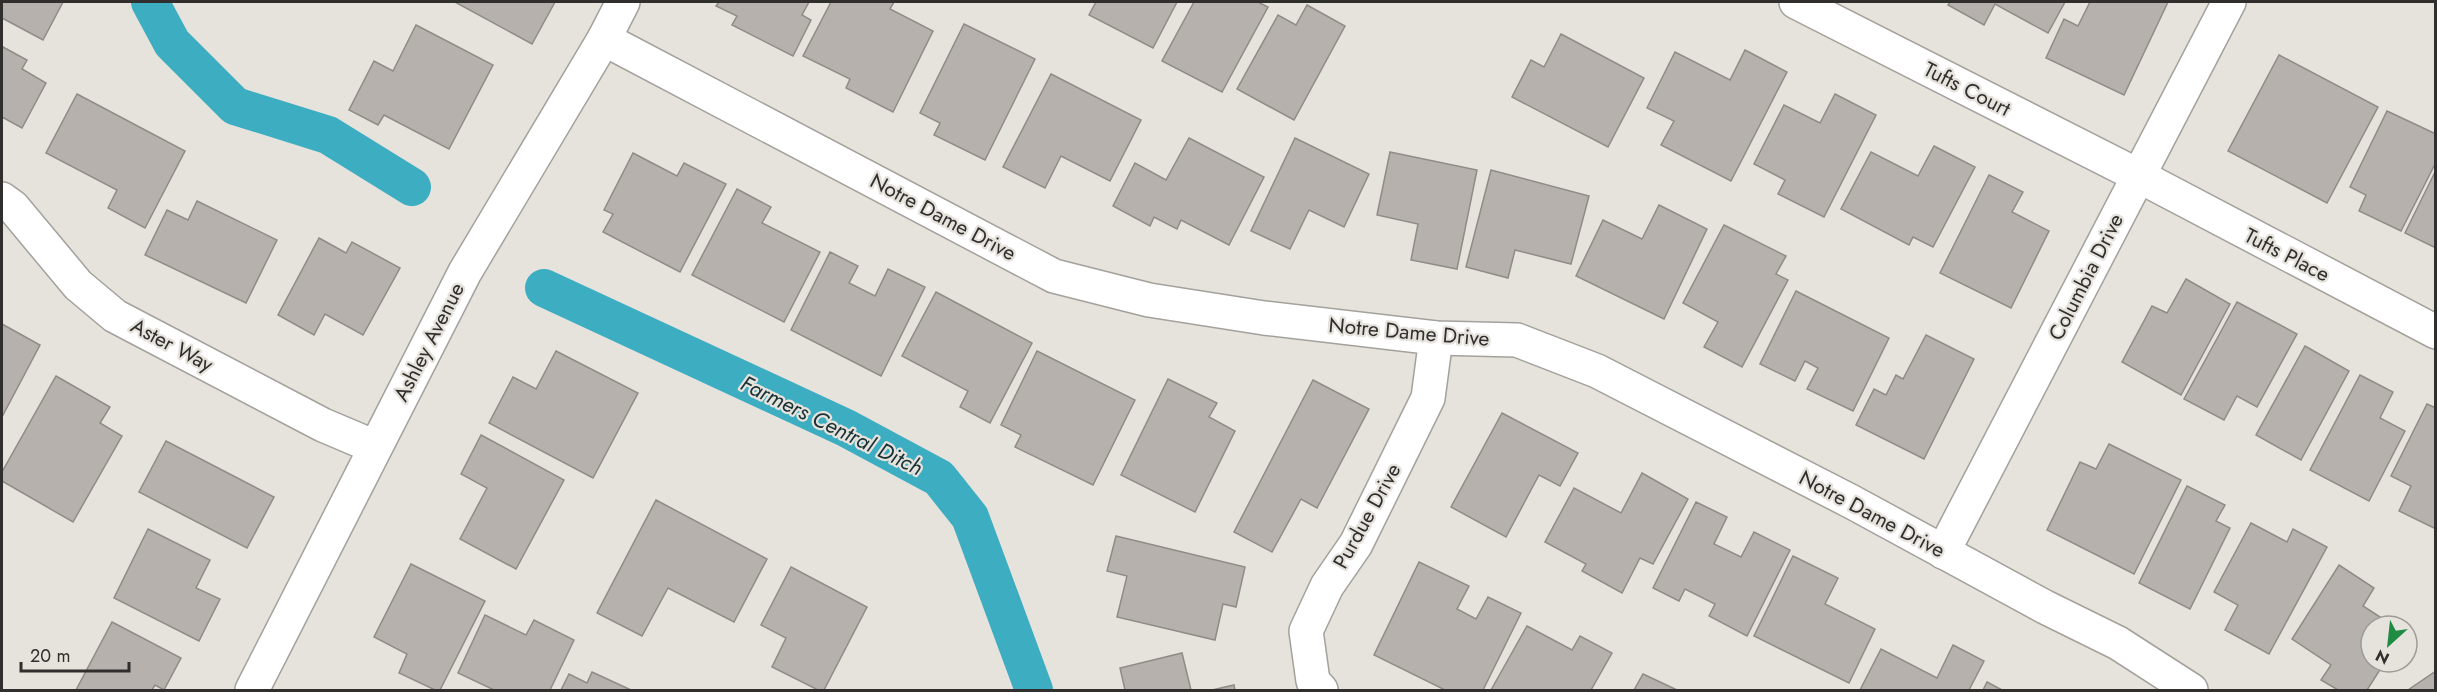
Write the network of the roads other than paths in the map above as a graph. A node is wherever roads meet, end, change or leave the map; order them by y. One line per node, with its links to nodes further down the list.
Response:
1 (623, 2): 4 (street, Ashley Avenue)
2 (1796, 2): 5 (street, Tufts Court)
3 (2229, 2): 5 (street, Columbia Drive)
4 (604, 39): 8 (street, Notre Dame Drive); 9 (street, Ashley Avenue)
5 (2139, 176): 7 (street, Tufts Place); 10 (street, Columbia Drive)
6 (2, 199): 9 (street, Aster Way)
7 (2436, 332)
8 (1436, 338): 10 (street, Notre Dame Drive); 12 (street, Purdue Drive)
9 (375, 447): 11 (street, Ashley Avenue)
10 (1944, 552): 13 (street, Notre Dame Drive)
11 (264, 686)
12 (1322, 690)
13 (2191, 690)

